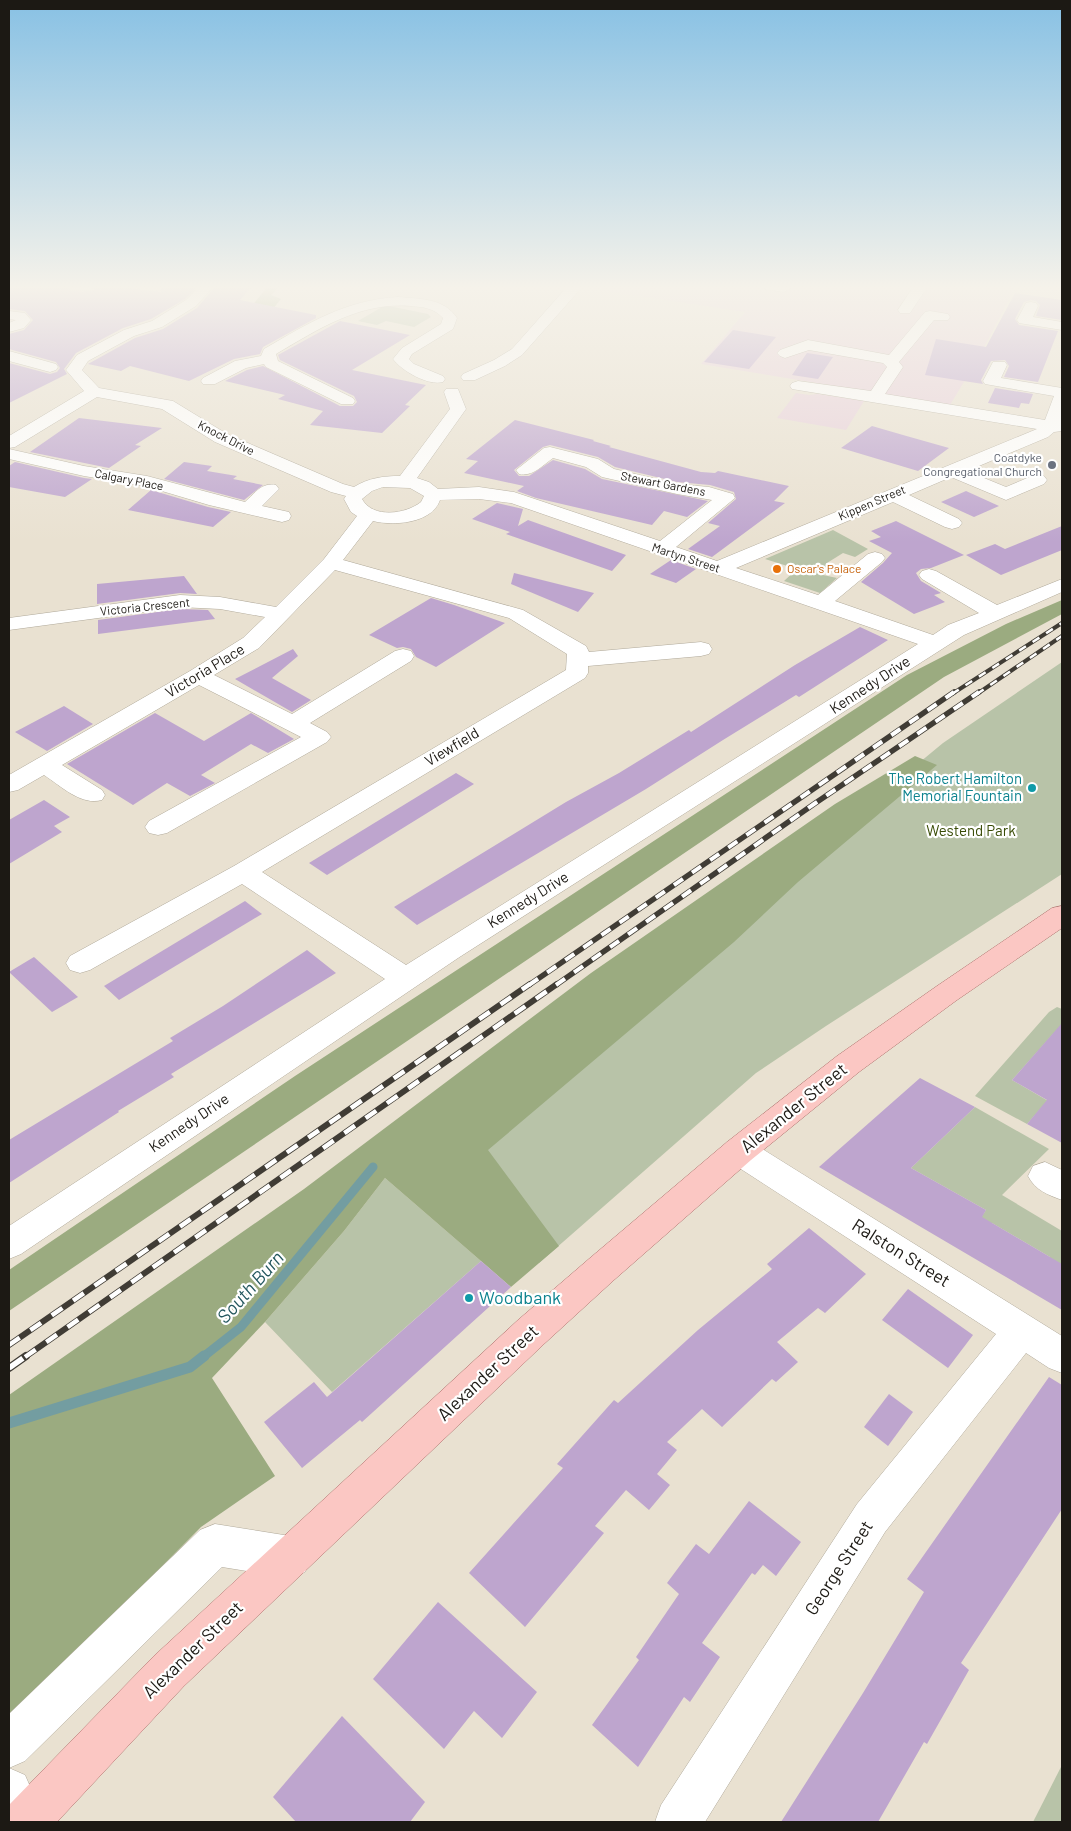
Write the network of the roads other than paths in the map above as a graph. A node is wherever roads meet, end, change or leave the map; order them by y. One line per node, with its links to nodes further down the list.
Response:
1 (75, 371): 12 (street)
2 (227, 371): 10 (street)
3 (286, 371): 16 (street)
4 (419, 371): 9 (street)
5 (481, 371): 8 (street)
6 (892, 371): 15 (street)
7 (996, 371): 14 (street)
8 (469, 377): 9 (street); 13 (street)
9 (437, 379): 13 (street)
10 (209, 381)
11 (798, 386): 15 (street)
12 (94, 392): 18 (street); 25 (street, Knock Drive)
13 (452, 392): 23 (street)
14 (1062, 395): 17 (street)
15 (875, 397): 17 (street)
16 (347, 401)
17 (1056, 427): 21 (street, Kippen Street)
18 (13, 437)
19 (9, 454): 28 (street, Calgary Place)
20 (525, 470): 32 (street, Stewart Gardens)
21 (950, 470): 22 (street); 26 (street, Kippen Street)
22 (1038, 480)
23 (404, 482): 25 (street); 27 (street)
24 (270, 489): 28 (street)
25 (356, 493): 29 (street)
26 (892, 494): 31 (street); 35 (street, Kippen Street)
27 (433, 495): 29 (street); 32 (street, Martyn Street)
28 (248, 508): 30 (street, Calgary Place)
29 (368, 515): 34 (street, Victoria Place)
30 (282, 516)
31 (952, 523)
32 (661, 550): 35 (street, Martyn Street)
33 (875, 558): 38 (street)
34 (331, 563): 40 (street, Victoria Place); 45 (street)
35 (718, 568): 38 (street, Martyn Street)
36 (930, 575): 39 (street)
37 (1062, 585): 39 (street, Kennedy Drive)
38 (821, 603): 42 (street, Martyn Street)
39 (995, 613): 42 (street, Kennedy Drive)
40 (282, 614): 41 (street, Victoria Crescent); 46 (street, Victoria Place)
41 (9, 624)
42 (936, 643): 55 (street, Kennedy Drive)
43 (701, 649): 45 (street)
44 (403, 656): 47 (street)
45 (577, 660): 52 (street, Viewfield)
46 (198, 676): 47 (street); 48 (street, Victoria Place)
47 (294, 723): 51 (street)
48 (44, 765): 49 (street, Victoria Place); 50 (street)
49 (9, 785)
50 (93, 795)
51 (158, 827)
52 (243, 872): 54 (street, Viewfield); 55 (street)
53 (1062, 915): 56 (main road, Alexander Street)
54 (80, 963)
55 (405, 978): 57 (street, Kennedy Drive)
56 (739, 1151): 58 (street, Ralston Street); 60 (main road, Alexander Street)
57 (9, 1244)
58 (1022, 1330): 59 (street, Ralston Street); 65 (street, George Street)
59 (1062, 1356)
60 (290, 1557): 61 (street); 64 (main road, Alexander Street)
61 (9, 1745)
62 (9, 1791): 63 (street)
63 (16, 1822)
64 (25, 1822)
65 (678, 1822)

